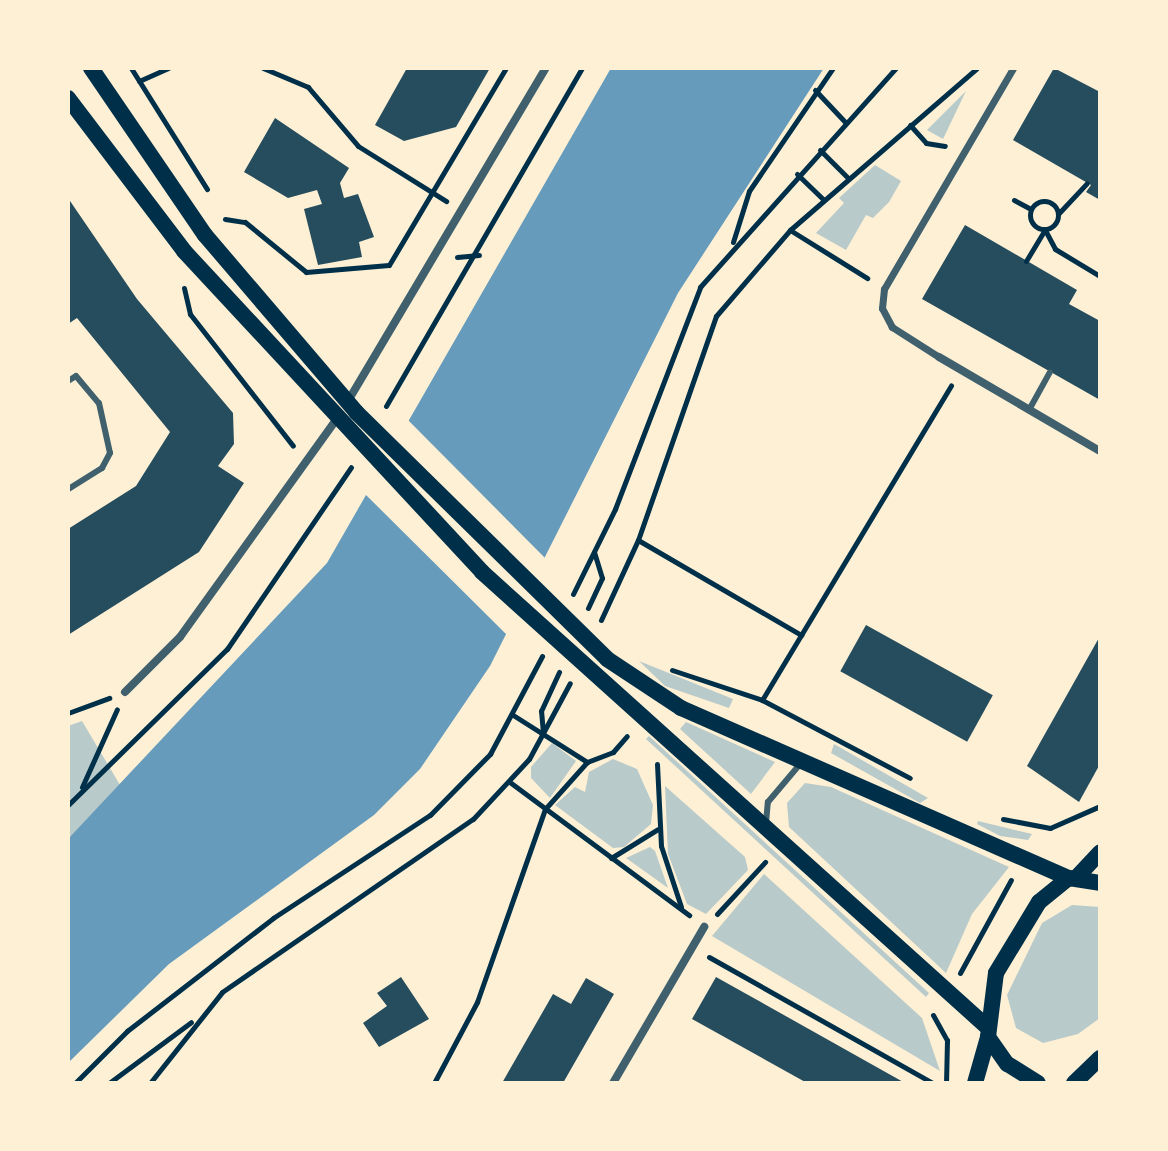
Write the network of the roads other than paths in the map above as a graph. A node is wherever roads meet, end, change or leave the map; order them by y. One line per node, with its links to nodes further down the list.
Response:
1 (91, 68): 14 (main road)
2 (531, 68): 5 (street)
3 (546, 68): 5 (street)
4 (1013, 68): 7 (street)
5 (539, 79): 13 (street)
6 (68, 98): 15 (main road)
7 (939, 357): 10 (street)
8 (1050, 372): 10 (lane)
9 (68, 381): 12 (lane)
10 (1029, 410): 11 (street)
11 (1100, 451)
12 (68, 489)
13 (125, 692)
14 (801, 763): 15 (lane); 17 (main road)
15 (766, 828): 20 (main road)
16 (1100, 852): 17 (main road)
17 (1073, 878): 18 (main road); 20 (main road)
18 (1100, 883)
19 (704, 927): 22 (street)
20 (987, 1032): 23 (main road); 24 (main road)
21 (1100, 1058): 25 (main road)
22 (613, 1083)
23 (975, 1083)
24 (1038, 1083)
25 (1074, 1083)

